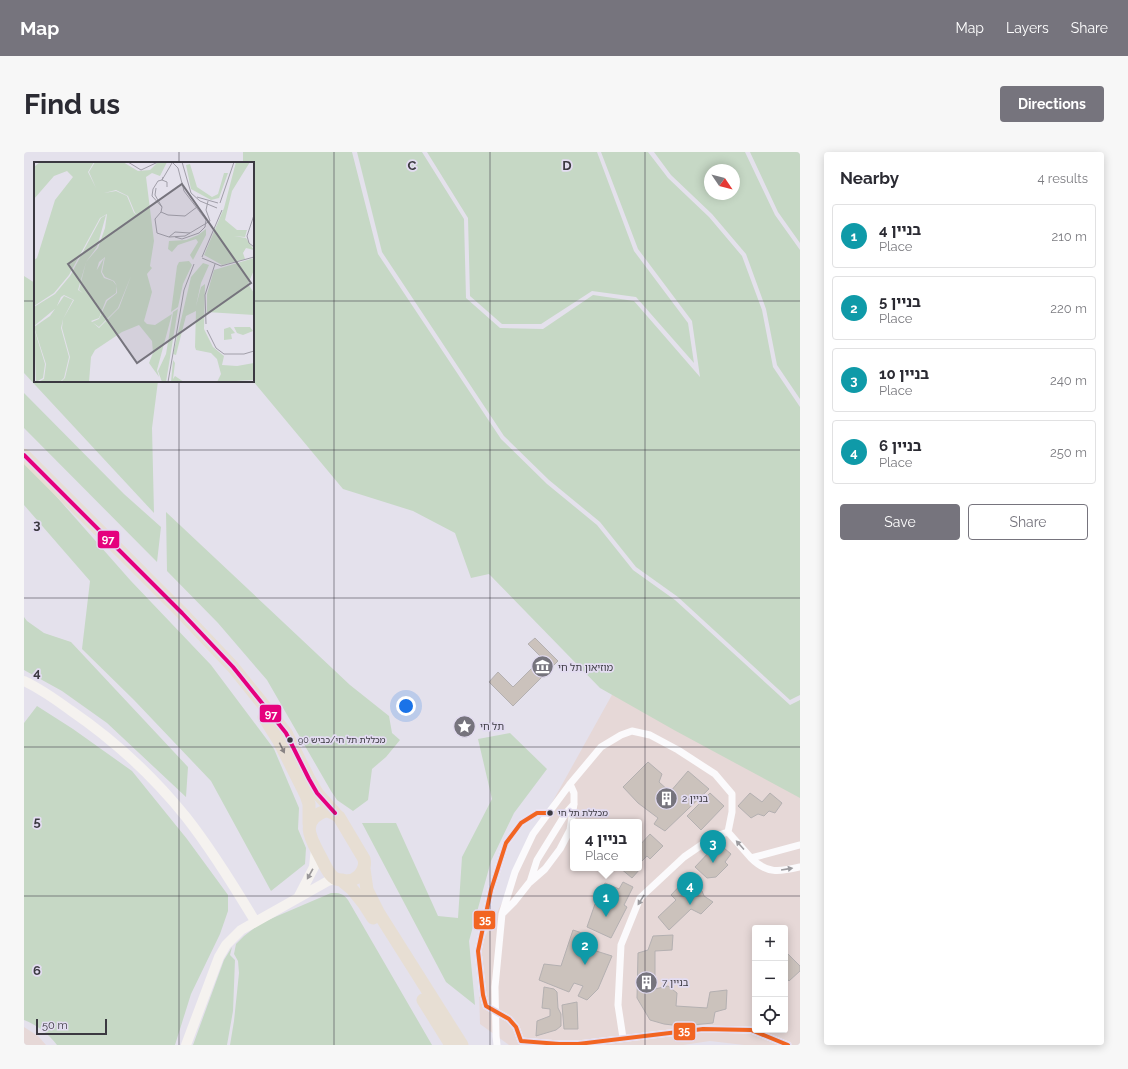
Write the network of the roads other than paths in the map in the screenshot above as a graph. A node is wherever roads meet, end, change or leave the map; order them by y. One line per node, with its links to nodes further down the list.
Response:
1 (24, 455): 2 (highway)
2 (233, 667): 6 (highway); 9 (highway, one-way to 9)
3 (24, 681): 21 (street)
4 (570, 784): 5 (street); 7 (street); 11 (street)
5 (574, 804): 8 (street); 18 (street)
6 (335, 813): 9 (highway); 16 (highway)
7 (550, 813): 20 (street); 22 (street)
8 (572, 819)
9 (309, 824): 13 (highway)
10 (570, 830): 18 (street)
11 (728, 832): 14 (street, one-way to 11); 23 (street, one-way to 23)
12 (800, 846): 14 (street)
13 (316, 848): 17 (highway); 19 (street, one-way to 19)
14 (751, 858): 15 (street, one-way to 15)
15 (800, 867)
16 (364, 869): 17 (highway); 26 (highway)
17 (338, 880): 19 (street); 25 (highway)
18 (529, 884): 20 (street)
19 (298, 898): 21 (street)
20 (502, 914): 22 (street)
21 (255, 921): 24 (street)
22 (496, 1012): 23 (street); 27 (street)
23 (623, 1038): 28 (street)
24 (186, 1045)
25 (451, 1045)
26 (462, 1045)
27 (497, 1045)
28 (788, 1045)

